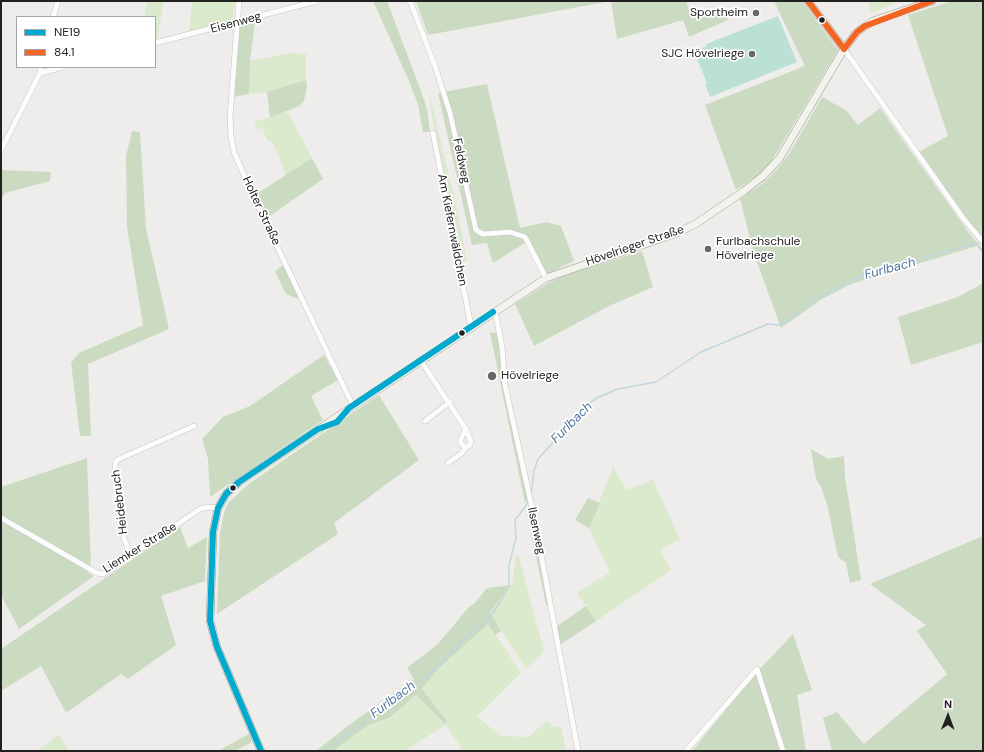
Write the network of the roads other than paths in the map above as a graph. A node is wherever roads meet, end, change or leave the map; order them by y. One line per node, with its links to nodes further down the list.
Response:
1 (58, 1): 7 (street)
2 (239, 1): 8 (street, Holter Straße)
3 (317, 1): 8 (street, Eisenweg)
4 (410, 1): 17 (street, Feldweg)
5 (808, 1): 10 (main road)
6 (932, 1): 10 (main road, Hövelrieger Straße)
7 (53, 16)
8 (236, 23): 9 (street, Eisenweg); 22 (street, Holter Straße)
9 (156, 44)
10 (844, 49): 16 (street); 17 (main road, Hövelrieger Straße)
11 (41, 68): 13 (street)
12 (59, 68): 13 (street)
13 (40, 73): 15 (street)
14 (433, 133): 19 (street, Am Kiefernwäldchen)
15 (1, 150)
16 (982, 240)
17 (546, 278): 18 (main road, Hövelrieger Straße)
18 (493, 312): 19 (main road, Hövelrieger Straße); 32 (street, Ilsenweg)
19 (473, 326): 20 (main road, Hövelrieger Straße)
20 (421, 361): 21 (street); 22 (main road, Hövelrieger Straße)
21 (450, 402): 23 (street); 25 (street)
22 (351, 407): 28 (main road, Hövelrieger Straße)
23 (425, 421)
24 (194, 426): 30 (street, Heidebruch)
25 (466, 429): 26 (street); 26 (street)
26 (465, 448): 27 (street)
27 (448, 463)
28 (218, 508): 30 (street, Liemker Straße); 31 (main road, Hövelrieger Straße)
29 (1, 518): 30 (street, Liemker Straße)
30 (132, 556)
31 (261, 751)
32 (578, 751)
33 (686, 751): 34 (street)
34 (783, 751)

